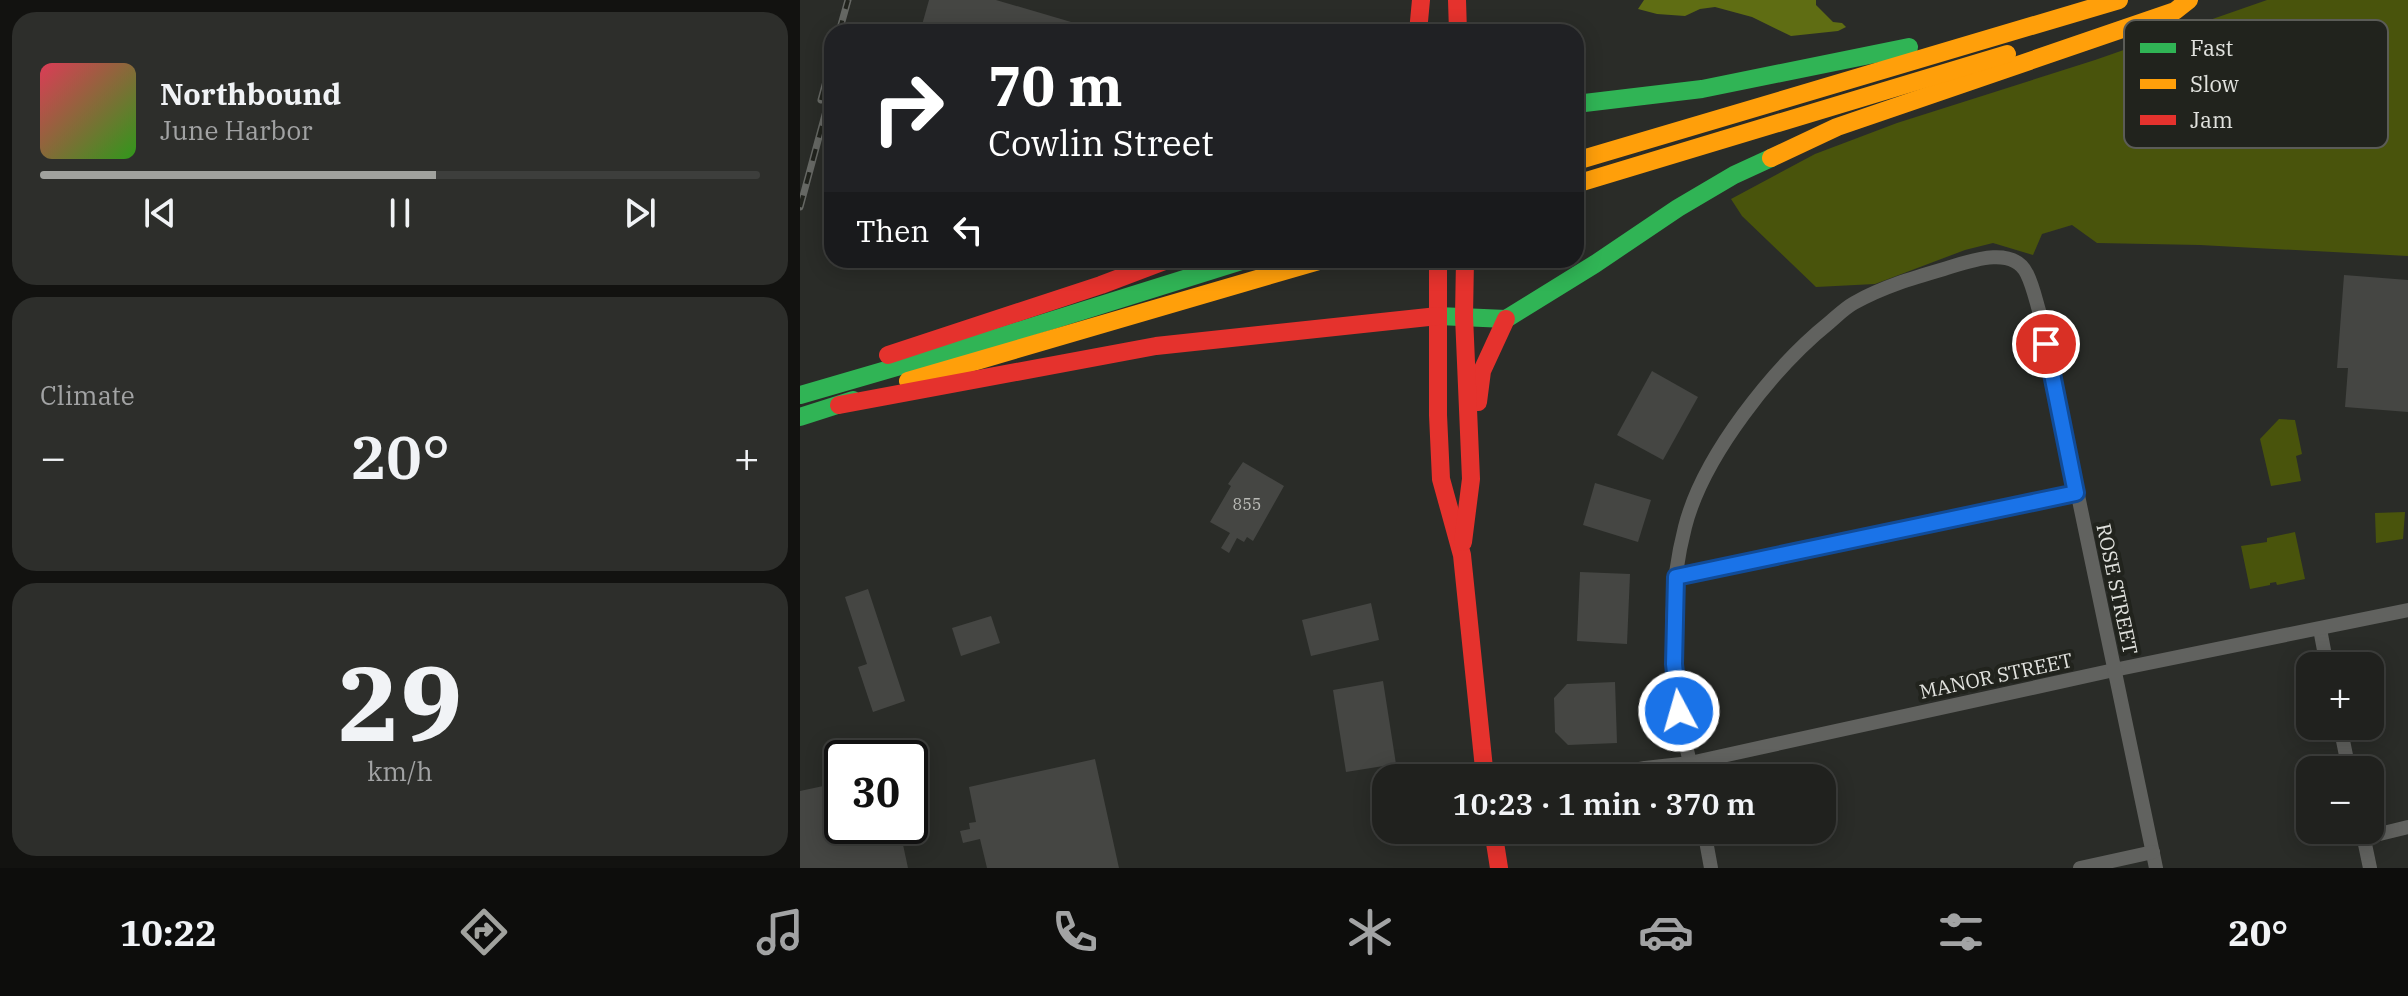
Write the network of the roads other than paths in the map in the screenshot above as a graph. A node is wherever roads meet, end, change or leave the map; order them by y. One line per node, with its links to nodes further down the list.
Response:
1 (1421, 0): 8 (main road)
2 (1429, 0): 9 (main road)
3 (1457, 0): 10 (main road)
4 (2118, 0): 12 (main road); 13 (main road)
5 (2177, 0): 14 (main road)
6 (2189, 0): 7 (main road)
7 (2149, 20)
8 (1419, 24)
9 (1430, 24)
10 (1458, 24)
11 (2124, 29): 22 (main road)
12 (1584, 103)
13 (1584, 159)
14 (1584, 182)
15 (1146, 268): 23 (main road)
16 (1219, 268): 23 (main road)
17 (1295, 268): 25 (main road)
18 (1438, 268): 20 (main road)
19 (1465, 268): 21 (main road)
20 (1437, 316): 21 (main road); 25 (main road); 29 (main road)
21 (1464, 316): 22 (main road); 27 (main road)
22 (1506, 319): 27 (main road)
23 (834, 385): 24 (main road)
24 (800, 395)
25 (839, 405): 26 (main road)
26 (800, 417)
27 (1471, 479): 29 (main road)
28 (2076, 493): 30 (street); 30 (street, ROSE STREET); 34 (street, ROSE STREET)
29 (1462, 555): 36 (main road)
30 (1676, 577): 35 (street)
31 (2408, 610): 32 (street, MANOR STREET)
32 (2320, 629): 33 (street); 34 (street, MANOR STREET)
33 (2324, 652)
34 (2114, 670): 35 (street, MANOR STREET); 43 (street, ROSE STREET)
35 (1690, 763): 37 (street, MANOR STREET)
36 (1484, 764)
37 (1681, 764)
38 (2408, 827): 39 (street)
39 (2384, 831)
40 (1495, 844): 44 (main road)
41 (1707, 844): 45 (street)
42 (2365, 844): 48 (street)
43 (2153, 852): 46 (street); 47 (street, ROSE STREET)
44 (1499, 868)
45 (1711, 868)
46 (2080, 868)
47 (2156, 868)
48 (2370, 868)

